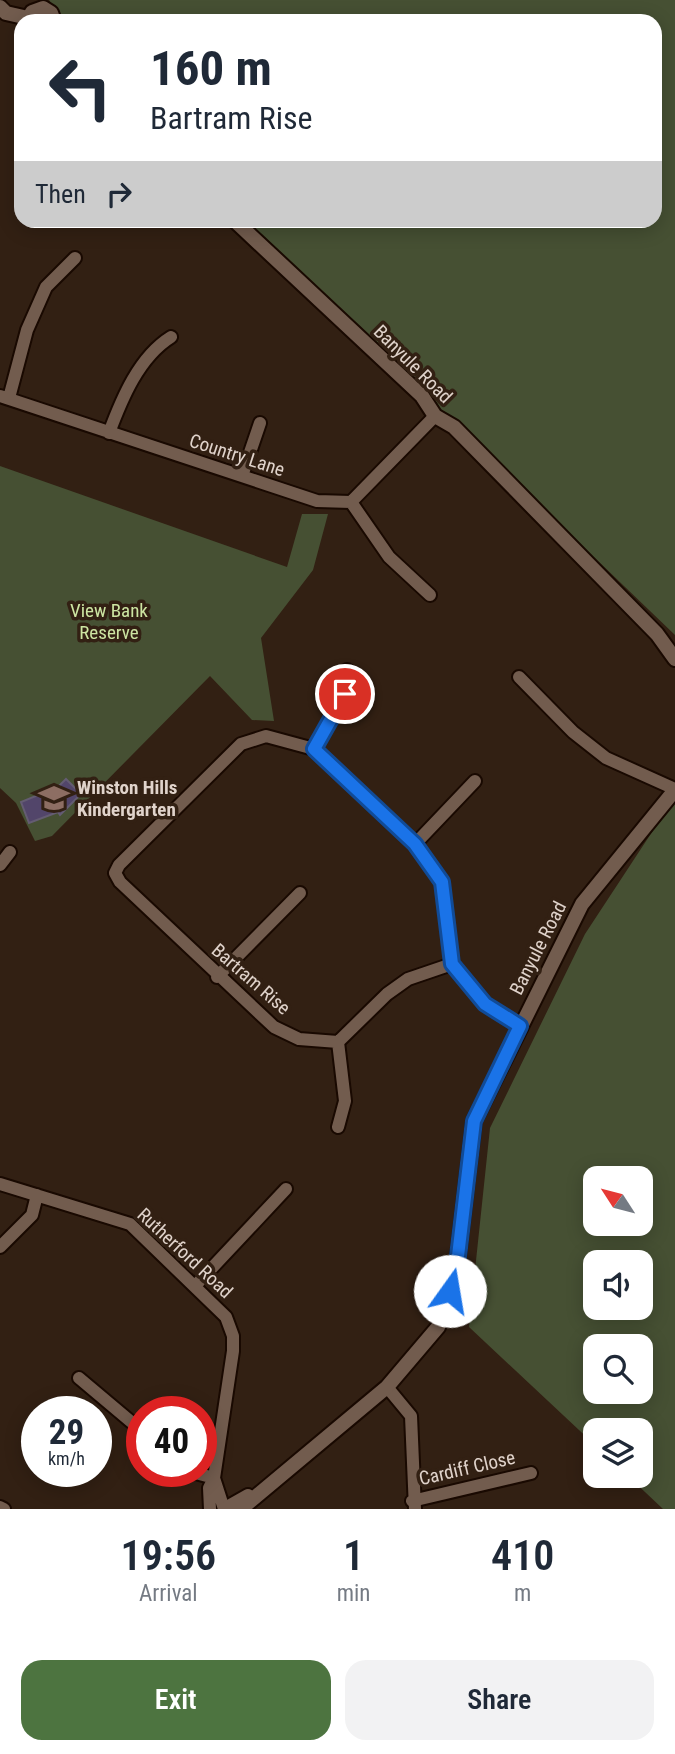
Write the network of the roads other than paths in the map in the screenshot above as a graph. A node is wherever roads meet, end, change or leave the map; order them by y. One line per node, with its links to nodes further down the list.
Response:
1 (0, 7): 2 (street)
2 (30, 12): 3 (street)
3 (50, 14)
4 (243, 228): 8 (street, Banyule Road)
5 (75, 258): 7 (street)
6 (171, 337): 10 (street)
7 (4, 397): 10 (street, Country Lane)
8 (435, 416): 12 (street); 14 (street, Banyule Road)
9 (260, 423): 11 (street)
10 (109, 433): 11 (street, Country Lane)
11 (242, 476): 12 (street, Country Lane)
12 (351, 502): 13 (street)
13 (430, 595)
14 (675, 659)
15 (347, 670): 17 (street)
16 (519, 677): 19 (street)
17 (314, 749): 20 (street, Bartram Rise); 25 (street, Bartram Rise)
18 (475, 780): 20 (street)
19 (675, 789): 26 (street, Banyule Road)
20 (415, 844): 24 (street, Bartram Rise)
21 (10, 852): 22 (street)
22 (0, 864)
23 (300, 893): 25 (street)
24 (452, 964): 26 (street); 27 (street)
25 (217, 976): 27 (street, Bartram Rise)
26 (520, 1026): 35 (street, Banyule Road)
27 (338, 1042): 28 (street)
28 (338, 1127)
29 (0, 1184): 31 (street, Rutherford Road)
30 (286, 1189): 33 (street)
31 (37, 1195): 32 (street); 33 (street, Rutherford Road)
32 (0, 1247)
33 (195, 1286): 37 (street, Rutherford Road)
34 (79, 1378): 36 (street)
35 (387, 1387): 39 (street, Banyule Road); 42 (street)
36 (126, 1418)
37 (217, 1456)
38 (531, 1473): 42 (street, Cardiff Close)
39 (267, 1486): 44 (street, Banyule Road); 45 (street, Banyule Road)
40 (210, 1487): 43 (street, Rutherford Road)
41 (217, 1487): 44 (street, Rutherford Road)
42 (413, 1505)
43 (210, 1509)
44 (223, 1509)
45 (241, 1509)

